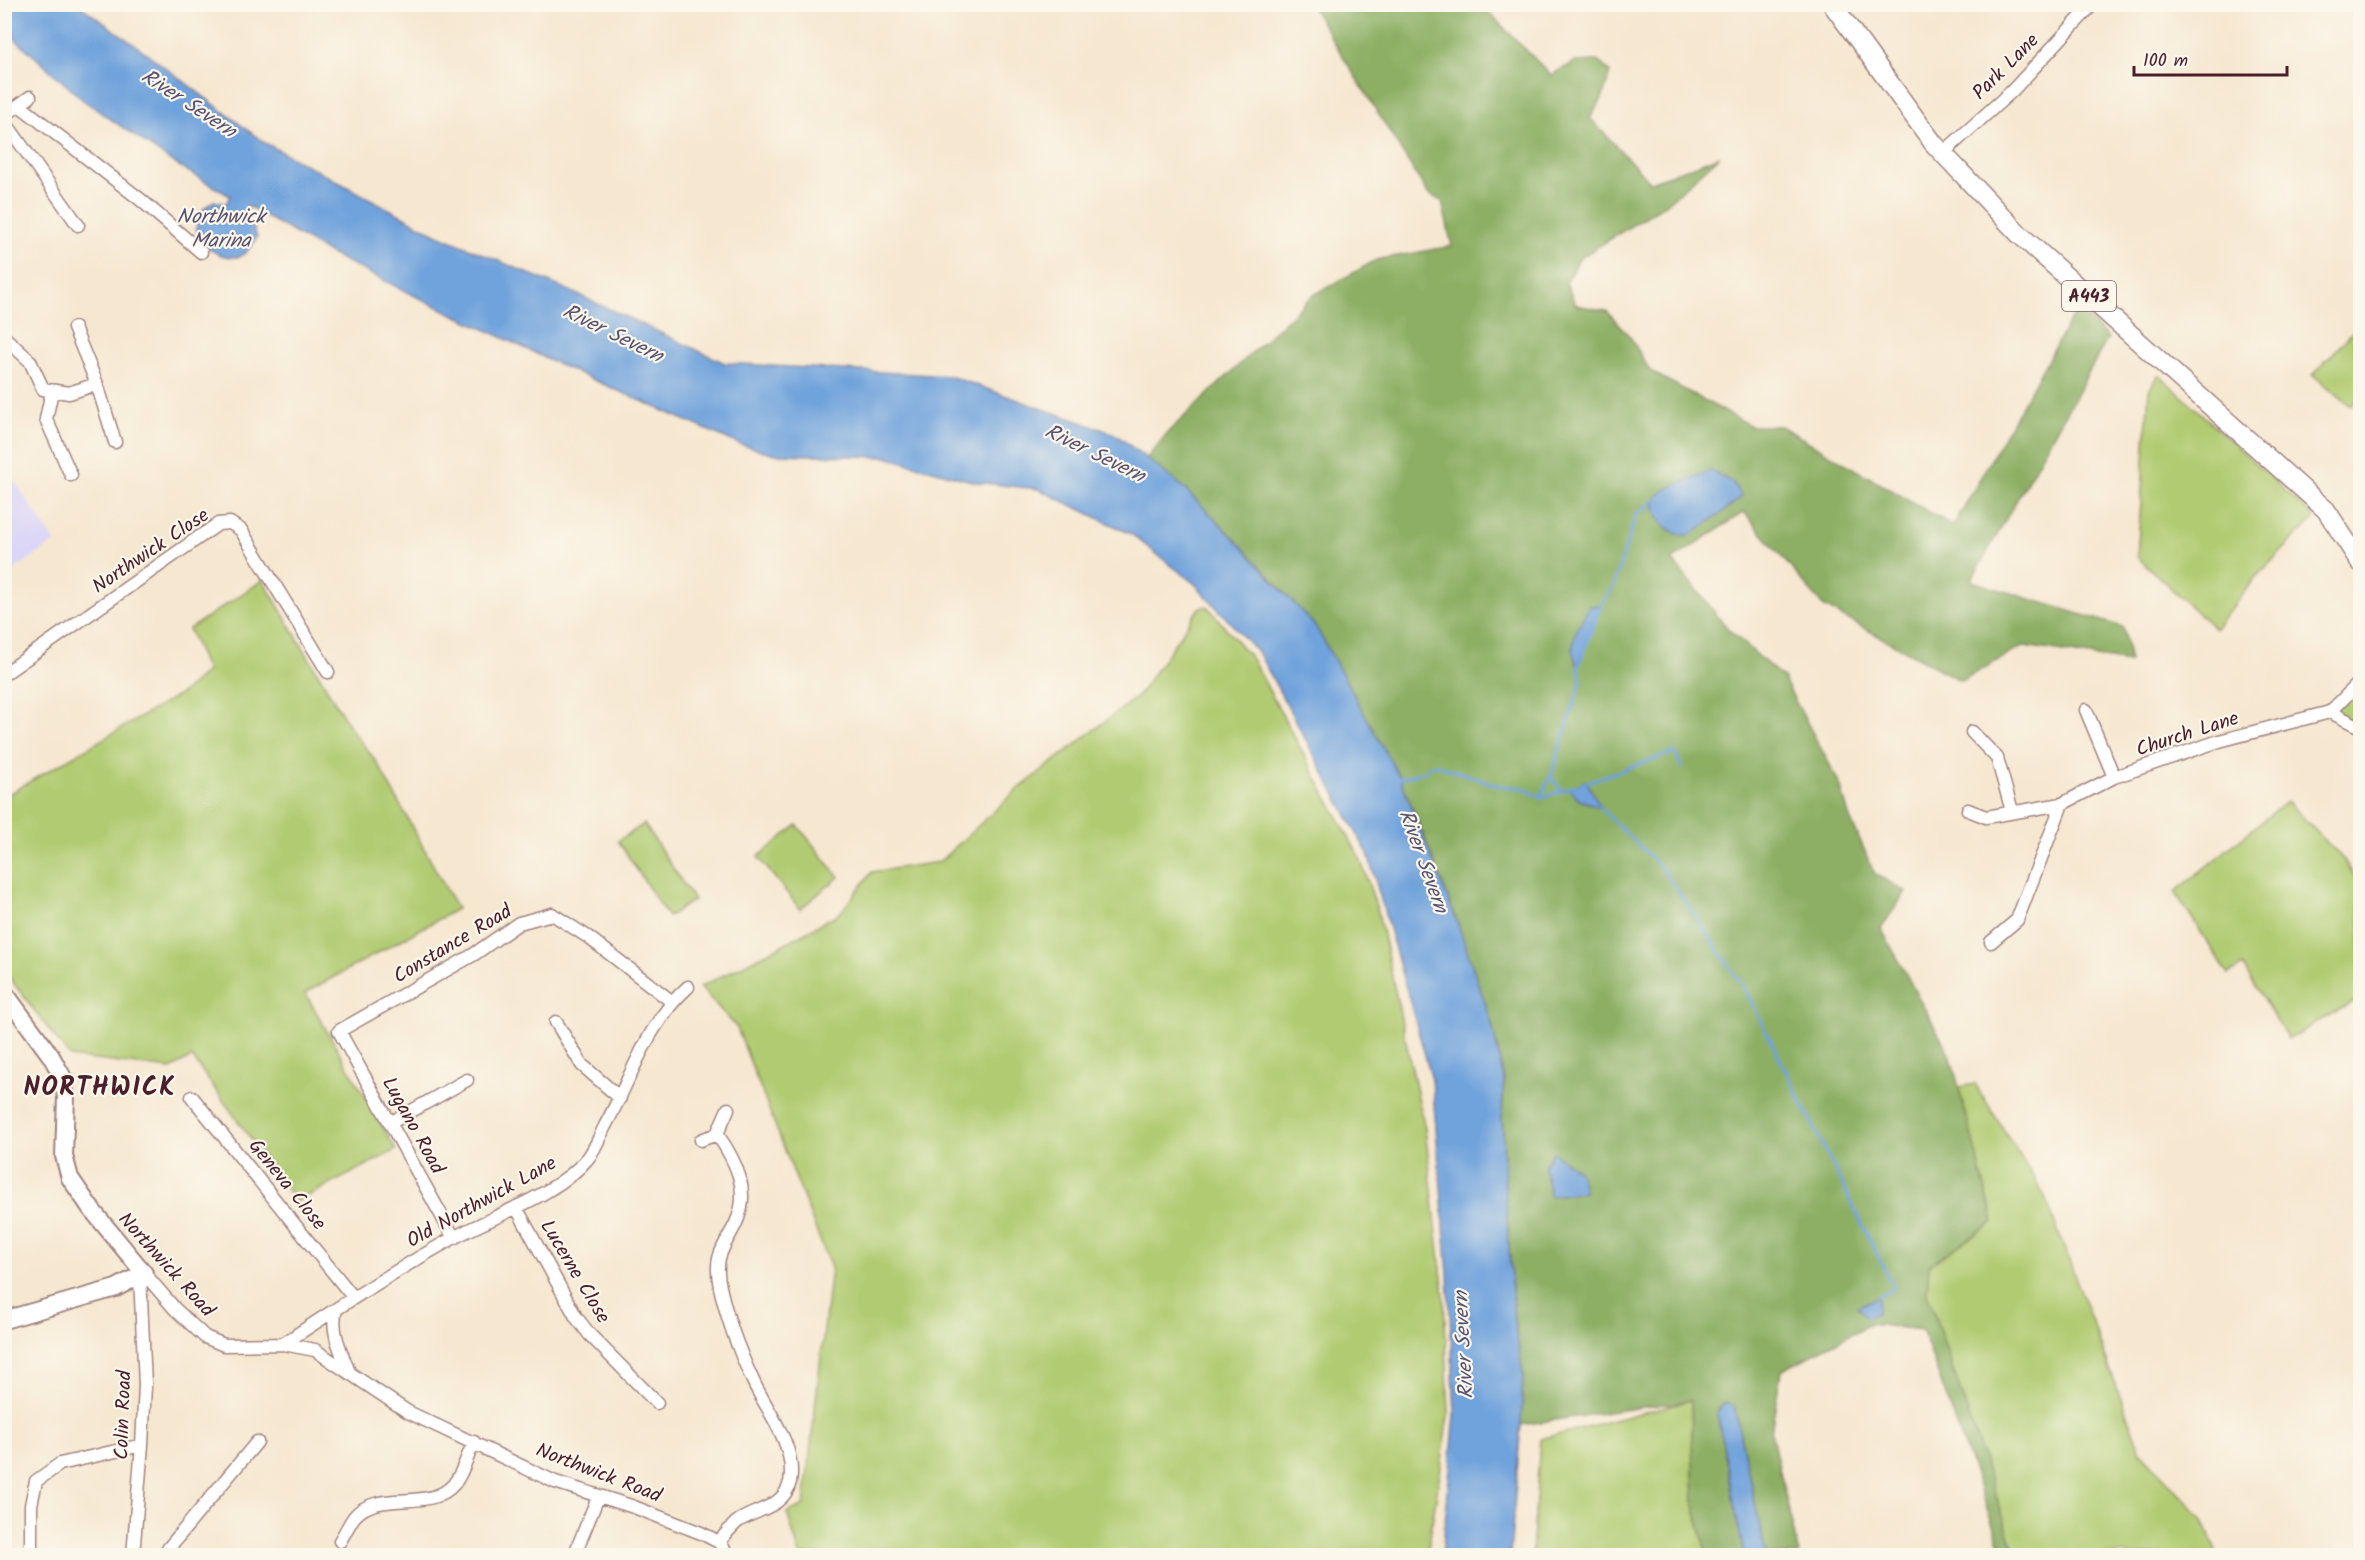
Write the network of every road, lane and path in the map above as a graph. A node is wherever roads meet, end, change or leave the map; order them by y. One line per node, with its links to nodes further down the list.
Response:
1 (2093, 4): 7 (street, Park Lane)
2 (1834, 8): 7 (main road, A443)
3 (30, 97): 4 (street)
4 (19, 105): 5 (street); 9 (street)
5 (4, 116)
6 (4, 125): 8 (street)
7 (1943, 153): 16 (main road, A443)
8 (78, 225)
9 (201, 252)
10 (74, 328): 12 (street)
11 (4, 337): 13 (street)
12 (97, 384): 13 (street); 14 (street)
13 (52, 391): 15 (street)
14 (115, 442)
15 (70, 475)
16 (2361, 562)
17 (328, 672): 18 (street, Northwick Close)
18 (4, 674)
19 (2361, 682): 21 (street, Church Lane)
20 (2085, 710): 24 (street)
21 (2330, 712): 22 (street); 24 (street, Church Lane)
22 (2361, 727)
23 (1972, 732): 27 (street)
24 (2114, 777): 25 (street, Church Lane)
25 (2062, 804): 27 (street, Church Lane); 28 (street)
26 (1968, 810): 27 (street, Church Lane)
27 (2012, 812)
28 (1991, 942)
29 (688, 987): 31 (street, Old Northwick Lane)
30 (4, 992): 43 (street, Northwick Road)
31 (671, 1001): 33 (street, Constance Road); 36 (street, Old Northwick Lane)
32 (556, 1022): 36 (street)
33 (339, 1032): 38 (street, Lugano Road)
34 (467, 1080): 38 (street)
35 (192, 1097): 44 (street, Geneva Close)
36 (620, 1098): 41 (street, Old Northwick Lane)
37 (728, 1108): 39 (street)
38 (390, 1123): 42 (street, Lugano Road)
39 (717, 1134): 40 (street); 55 (street)
40 (701, 1140)
41 (516, 1207): 42 (street, Old Northwick Lane); 49 (street, Lucerne Close)
42 (454, 1238): 44 (street, Old Northwick Lane)
43 (142, 1275): 46 (street); 47 (street, Northwick Road); 52 (street, Colin Road)
44 (353, 1297): 45 (street, Old Northwick Lane)
45 (336, 1309): 47 (street, Old Northwick Lane); 48 (street)
46 (4, 1320)
47 (283, 1344): 48 (street, Northwick Road)
48 (349, 1372): 51 (street, Northwick Road)
49 (657, 1403)
50 (257, 1442): 58 (street)
51 (474, 1442): 53 (street, Northwick Road); 54 (street)
52 (142, 1446): 56 (street); 57 (street, Colin Road)
53 (598, 1497): 55 (street, Northwick Road); 59 (street)
54 (340, 1541)
55 (719, 1542): 60 (street, Northwick Road)
56 (31, 1556)
57 (133, 1556)
58 (162, 1556)
59 (574, 1556)
60 (729, 1556)

